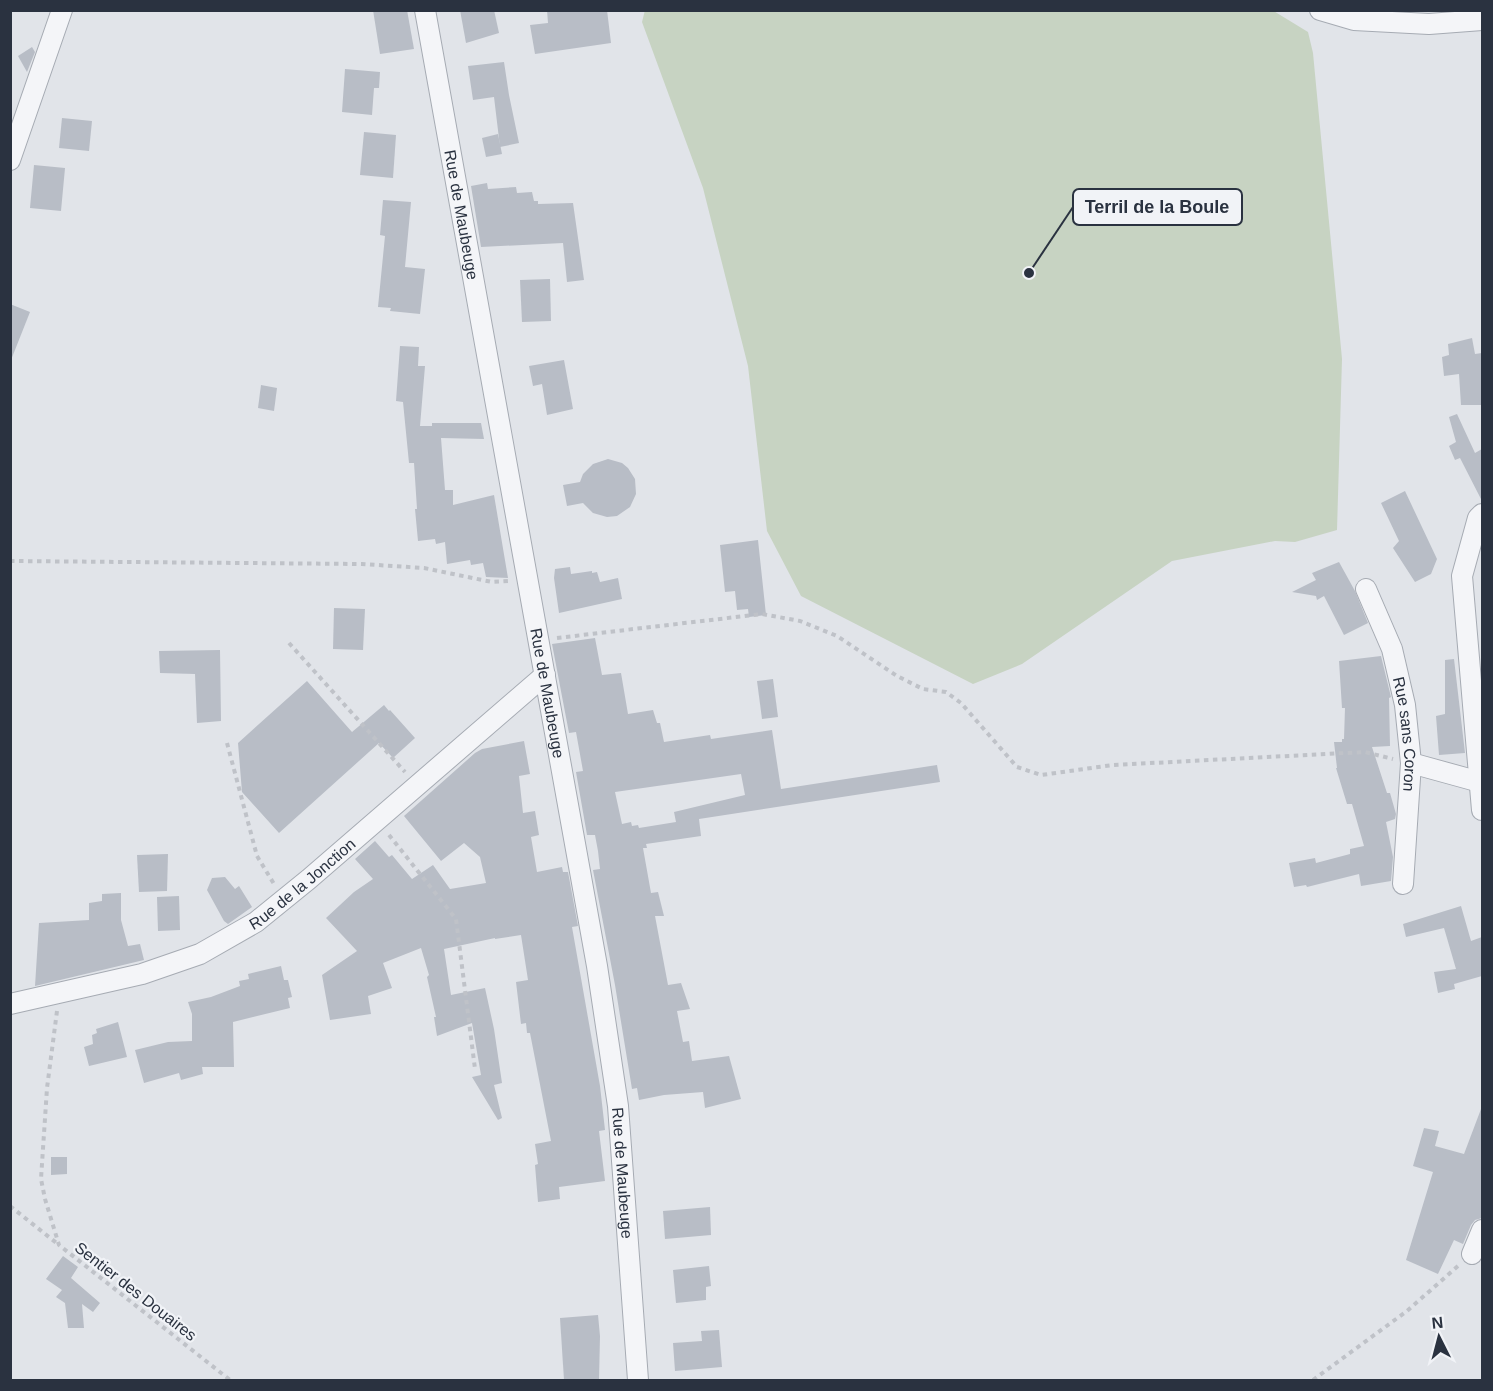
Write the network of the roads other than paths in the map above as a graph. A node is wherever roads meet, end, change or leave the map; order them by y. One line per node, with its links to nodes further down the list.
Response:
1 (62, 10): 5 (street)
2 (425, 10): 8 (street, Rue de Maubeuge)
3 (1320, 10): 4 (street)
4 (1482, 20)
5 (10, 160)
6 (1482, 514): 10 (street)
7 (1366, 589): 9 (street, Rue sans Coron)
8 (545, 675): 13 (street, Rue de la Jonction); 16 (street, Rue de Maubeuge)
9 (1411, 764): 10 (street); 12 (street, Rue sans Coron)
10 (1480, 782): 11 (street)
11 (1482, 810)
12 (1403, 884)
13 (10, 1004)
14 (1482, 1230): 15 (street)
15 (1472, 1254)
16 (638, 1380)

